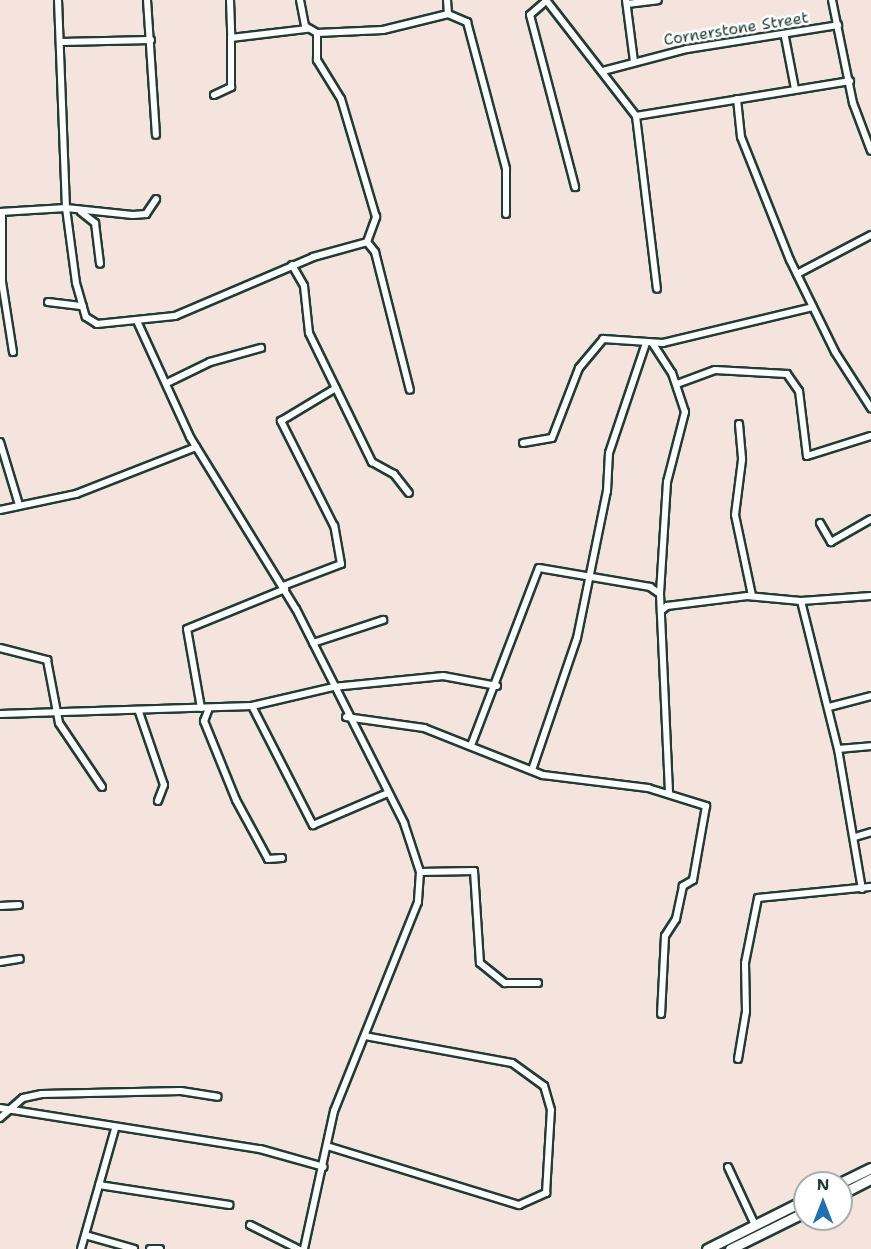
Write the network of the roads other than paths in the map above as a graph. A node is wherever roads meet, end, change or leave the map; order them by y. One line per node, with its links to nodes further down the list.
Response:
1 (58, 0): 17 (street)
2 (147, 0): 16 (street)
3 (230, 0): 15 (street)
4 (300, 0): 12 (street)
5 (447, 0): 10 (street)
6 (658, 0): 9 (street)
7 (832, 0): 11 (street)
8 (546, 1): 19 (street); 27 (street)
9 (626, 2): 18 (street)
10 (448, 14): 13 (street); 32 (street)
11 (838, 25): 14 (street, Cornerstone Street); 20 (street)
12 (307, 29): 13 (street); 15 (street)
13 (317, 33): 34 (street)
14 (785, 37): 18 (street, Cornerstone Street); 21 (street)
15 (231, 38): 22 (street)
16 (151, 40): 17 (street); 25 (street)
17 (61, 42): 29 (street)
18 (634, 62): 19 (street, Cornerstone Street)
19 (603, 71): 24 (street)
20 (850, 81): 21 (street); 26 (street)
21 (795, 89): 23 (street)
22 (214, 95)
23 (737, 99): 24 (street); 39 (street)
24 (636, 116): 40 (street)
25 (156, 135)
26 (871, 151)
27 (575, 187)
28 (156, 199): 31 (street)
29 (66, 208): 30 (street); 31 (street); 42 (street)
30 (1, 212): 47 (street)
31 (80, 212): 36 (street)
32 (506, 214)
33 (871, 235): 39 (street)
34 (367, 242): 35 (street); 51 (street)
35 (304, 260): 37 (street); 38 (street)
36 (100, 264)
37 (292, 265): 38 (street); 44 (street)
38 (299, 273): 50 (street)
39 (797, 274): 43 (street)
40 (657, 289)
41 (48, 302): 42 (street)
42 (83, 306): 44 (street)
43 (813, 307): 45 (street); 52 (street)
44 (137, 321): 48 (street)
45 (649, 344): 49 (street); 56 (street); 63 (street)
46 (261, 348): 48 (street)
47 (13, 352)
48 (167, 384): 57 (street)
49 (677, 384): 54 (street); 67 (street)
50 (336, 388): 58 (street); 64 (street)
51 (410, 390)
52 (871, 408)
53 (739, 424): 65 (street)
54 (871, 436)
55 (0, 442): 59 (street)
56 (523, 443)
57 (196, 447): 59 (street); 64 (street)
58 (409, 493)
59 (19, 505): 60 (street)
60 (0, 510)
61 (871, 519): 62 (street)
62 (820, 523)
63 (588, 578): 67 (street); 74 (street); 88 (street)
64 (284, 587): 72 (street); 80 (street)
65 (752, 596): 68 (street); 69 (street)
66 (871, 596): 68 (street)
67 (660, 598): 69 (street); 70 (street)
68 (801, 601): 79 (street)
69 (667, 606): 70 (street)
70 (661, 612): 90 (street)
71 (383, 620): 72 (street)
72 (313, 643): 75 (street)
73 (0, 648): 82 (street)
74 (497, 686): 75 (street); 85 (street)
75 (333, 687): 77 (street); 84 (street)
76 (871, 696): 79 (street)
77 (252, 706): 78 (street); 91 (street)
78 (209, 707): 80 (street); 95 (street)
79 (829, 707): 87 (street)
80 (201, 708): 81 (street)
81 (140, 712): 82 (street); 92 (street)
82 (56, 713): 83 (street); 89 (street)
83 (0, 714)
84 (346, 717): 85 (street); 91 (street)
85 (475, 742): 88 (street)
86 (871, 746): 87 (street)
87 (838, 749): 94 (street)
88 (532, 770): 90 (street)
89 (102, 787)
90 (669, 792): 104 (street)
91 (388, 793): 96 (street)
92 (158, 801)
93 (871, 832): 94 (street)
94 (855, 837): 98 (street)
95 (282, 858)
96 (420, 872): 103 (street); 105 (street)
97 (871, 887): 98 (street)
98 (862, 889): 106 (street)
99 (19, 905): 100 (street)
100 (0, 906)
101 (20, 959): 102 (street)
102 (0, 962)
103 (538, 983)
104 (661, 1014)
105 (365, 1036): 112 (street); 112 (street)
106 (738, 1059)
107 (218, 1097): 109 (street)
108 (0, 1108): 109 (street)
109 (8, 1110): 110 (street); 111 (street)
110 (0, 1118)
111 (115, 1129): 113 (street); 118 (street)
112 (327, 1146): 113 (street)
113 (324, 1167): 133 (street)
114 (728, 1167): 124 (street)
115 (871, 1168): 116 (street)
116 (853, 1177)
117 (870, 1181): 119 (street)
118 (99, 1185): 120 (street); 125 (street)
119 (853, 1189)
120 (229, 1205)
121 (793, 1206): 124 (street)
122 (793, 1218): 127 (street)
123 (250, 1225): 132 (street)
124 (755, 1225): 126 (street)
125 (85, 1235): 128 (street); 129 (street)
126 (736, 1235): 127 (street); 134 (street)
127 (740, 1244): 135 (street)
128 (81, 1249)
129 (135, 1249)
130 (150, 1249): 131 (street)
131 (160, 1249)
132 (298, 1249)
133 (304, 1249)
134 (707, 1249)
135 (730, 1249)

